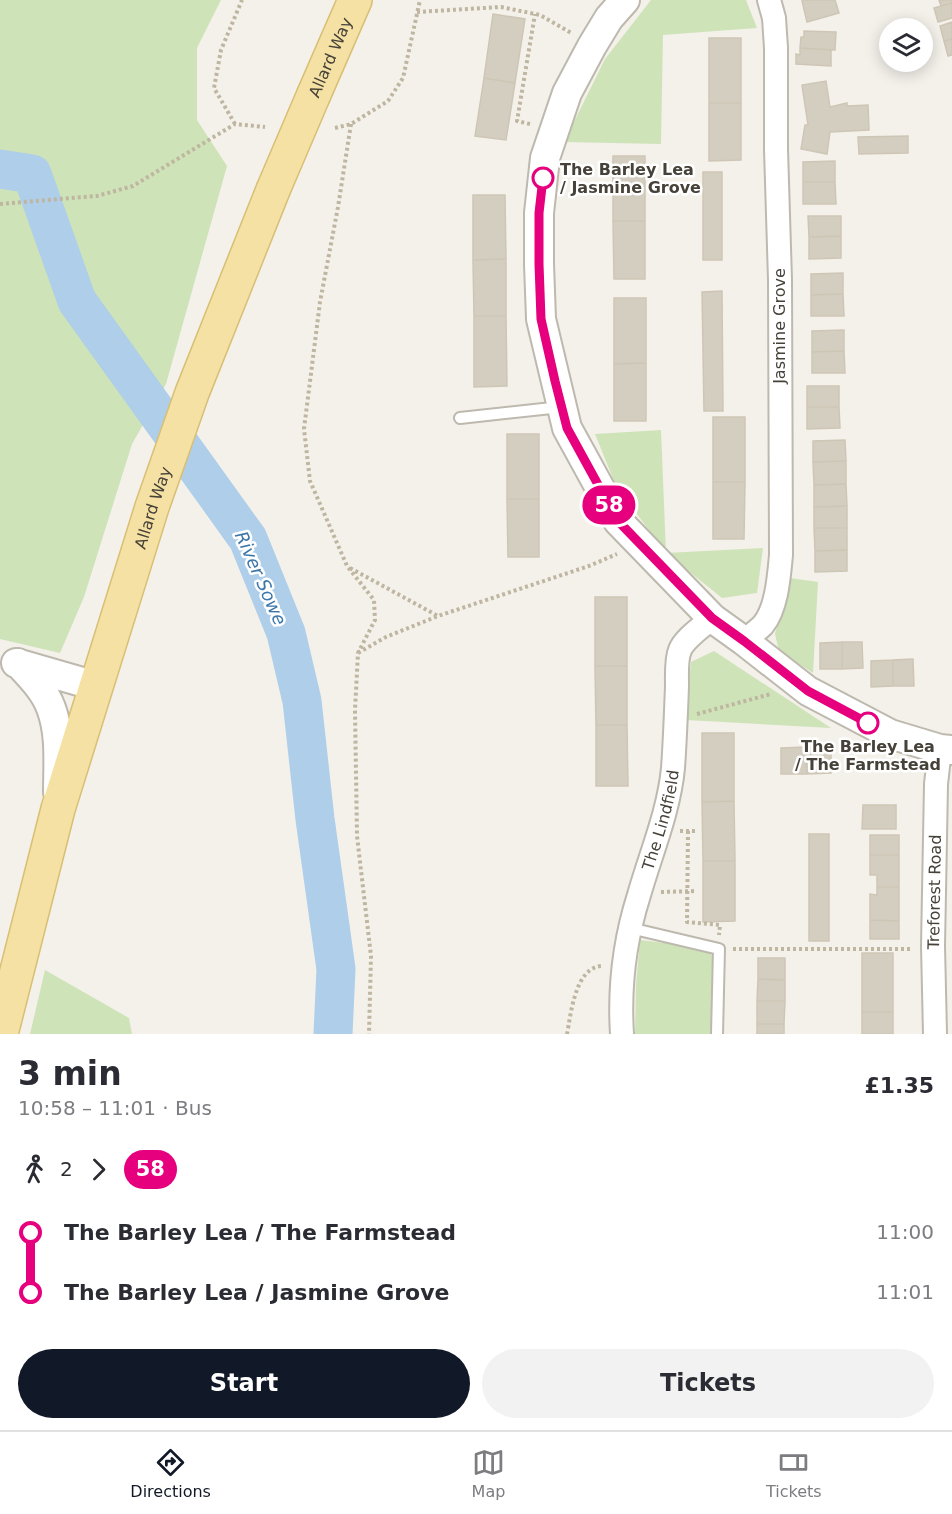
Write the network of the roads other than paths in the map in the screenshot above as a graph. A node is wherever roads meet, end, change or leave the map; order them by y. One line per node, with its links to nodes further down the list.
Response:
1 (355, 0): 9 (main road, Allard Way, bridge)
2 (625, 0): 4 (street)
3 (769, 0): 7 (street, Jasmine Grove)
4 (561, 407): 5 (lane); 6 (street)
5 (460, 418)
6 (712, 618): 7 (street); 12 (street, The Lindfield)
7 (744, 641): 10 (street)
8 (9, 661): 9 (street); 11 (street)
9 (96, 686): 11 (main road, Allard Way)
10 (946, 750): 16 (street, Treforest Road)
11 (58, 809): 13 (main road, Allard Way)
12 (630, 928): 14 (street, The Lindfield); 15 (lane)
13 (1, 1034)
14 (621, 1034)
15 (717, 1034)
16 (935, 1034)

